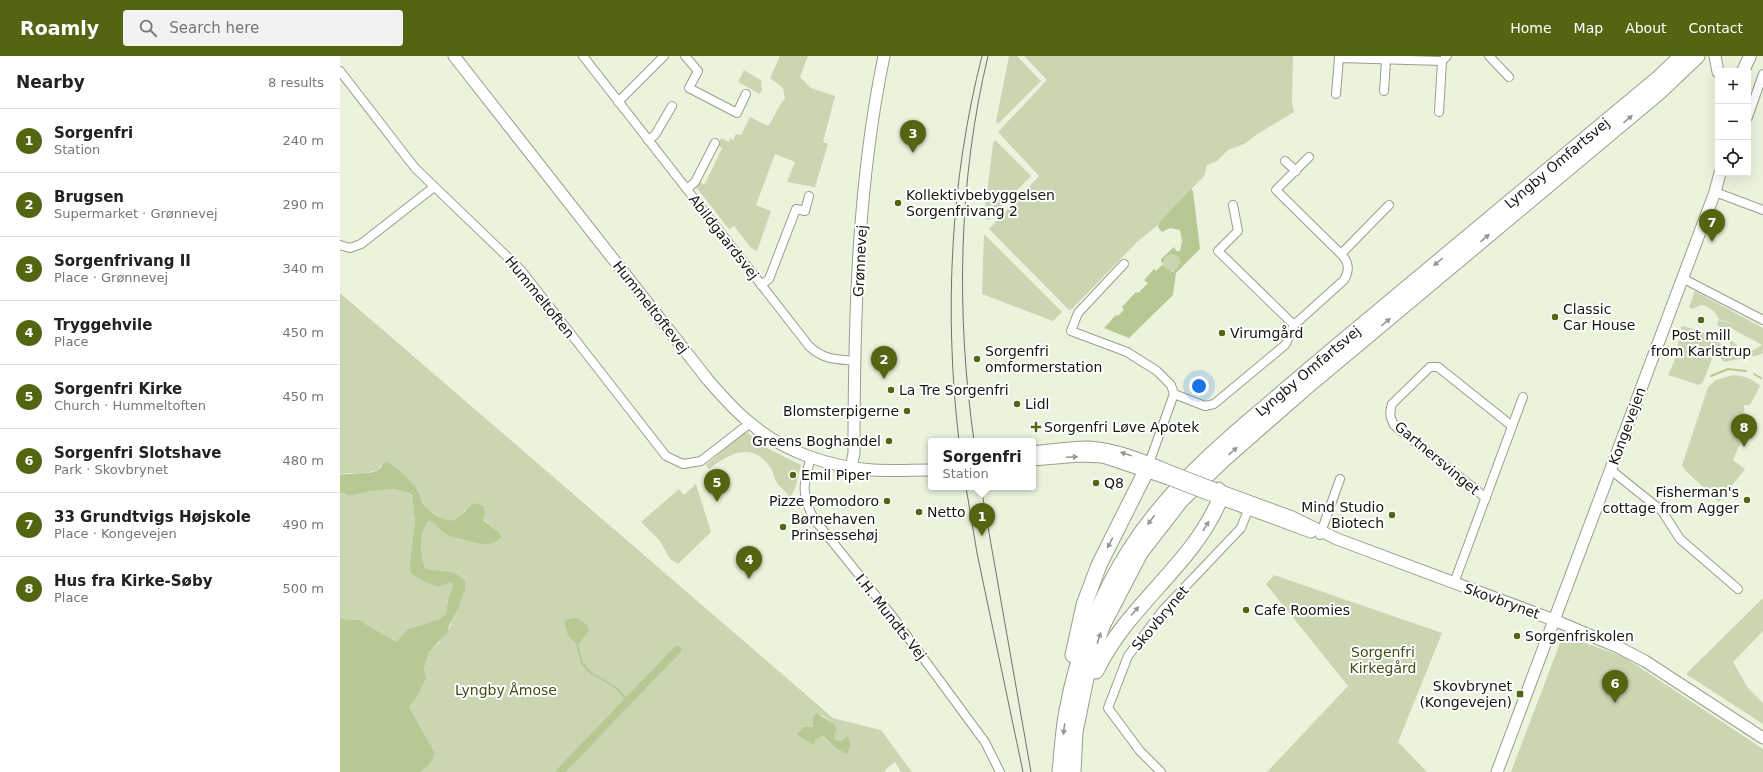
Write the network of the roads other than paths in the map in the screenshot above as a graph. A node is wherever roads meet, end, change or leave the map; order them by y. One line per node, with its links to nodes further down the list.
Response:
1 (454, 56): 48 (street, Hummeltoftevej)
2 (583, 56): 20 (street, Abildgaardsvej)
3 (664, 56): 20 (street)
4 (685, 56): 18 (street)
5 (884, 56): 45 (street, Grønnevej)
6 (1489, 56): 16 (street)
7 (1715, 56): 12 (street)
8 (1750, 56): 13 (main road)
9 (1691, 57): 67 (highway, Lyngby Omfartsvej, one-way to 67); 68 (highway, Lyngby Omfartsvej, one-way to 9)
10 (1444, 58): 11 (street); 23 (street)
11 (1386, 60): 17 (street); 19 (street)
12 (1717, 68)
13 (1744, 68)
14 (340, 71): 31 (street, Hummeltoften)
15 (1763, 74): 22 (street)
16 (1509, 78)
17 (1384, 91)
18 (746, 94)
19 (1336, 94)
20 (618, 102): 24 (street, Abildgaardsvej)
21 (672, 106): 24 (street)
22 (1751, 108)
23 (1439, 112)
24 (648, 140): 32 (street, Abildgaardsvej)
25 (714, 143): 32 (street, Abildgaardsvej)
26 (1309, 157): 28 (street)
27 (1285, 161): 28 (street)
28 (1296, 171): 39 (street)
29 (1719, 176): 33 (street, Kongevejen)
30 (1723, 176): 33 (street, Kongevejen)
31 (434, 187): 38 (street); 48 (street, Hummeltoften)
32 (687, 189): 42 (street, Abildgaardsvej)
33 (1715, 192): 37 (street); 41 (street, Kongevejen)
34 (809, 196): 42 (street, Abildgaardsvej)
35 (1233, 205): 44 (street)
36 (1389, 205): 39 (street)
37 (1763, 210)
38 (340, 245)
39 (1341, 254): 44 (street)
40 (1124, 264): 46 (street)
41 (1682, 278): 43 (street); 58 (street, Kongevejen)
42 (762, 285): 45 (street, Abildgaardsvej)
43 (1763, 320)
44 (1294, 325): 46 (street)
45 (855, 361): 55 (street, Grønnevej)
46 (1174, 394): 54 (street)
47 (1523, 397): 49 (street)
48 (750, 423): 51 (street, Hummeltoftevej)
49 (1512, 426): 61 (street); 61 (street, Gartnersvinget)
50 (1036, 452): 54 (street, one-way to 50)
51 (811, 457): 55 (street, Hummeltoftevej); 70 (street, I.H. Mundts Vej)
52 (1036, 460): 54 (street, one-way to 54)
53 (928, 466): 56 (street, Hummeltoftevej)
54 (1147, 467): 60 (street, Skovbrynet, bridge); 67 (highway, one-way to 67)
55 (851, 468): 56 (street, Hummeltoftevej)
56 (905, 470): 57 (street, Hummeltoftevej)
57 (928, 470)
58 (1611, 470): 65 (street); 66 (street, Kongevejen)
59 (1340, 479): 63 (street)
60 (1216, 493): 62 (street, Skovbrynet); 68 (highway, one-way to 60)
61 (1486, 498): 64 (street)
62 (1249, 506): 63 (street, Skovbrynet); 73 (street, Skovbrynet)
63 (1320, 532): 64 (street, Skovbrynet)
64 (1454, 583): 66 (street, Skovbrynet)
65 (1738, 589)
66 (1554, 620): 69 (street, Skovbrynet); 74 (street, Kongevejen)
67 (1067, 710): 71 (highway, Lyngby Omfartsvej, one-way to 71)
68 (1075, 732): 72 (highway, Lyngby Omfartsvej)
69 (1763, 738)
70 (1000, 772)
71 (1060, 772)
72 (1072, 772)
73 (1161, 772)
74 (1497, 772)

